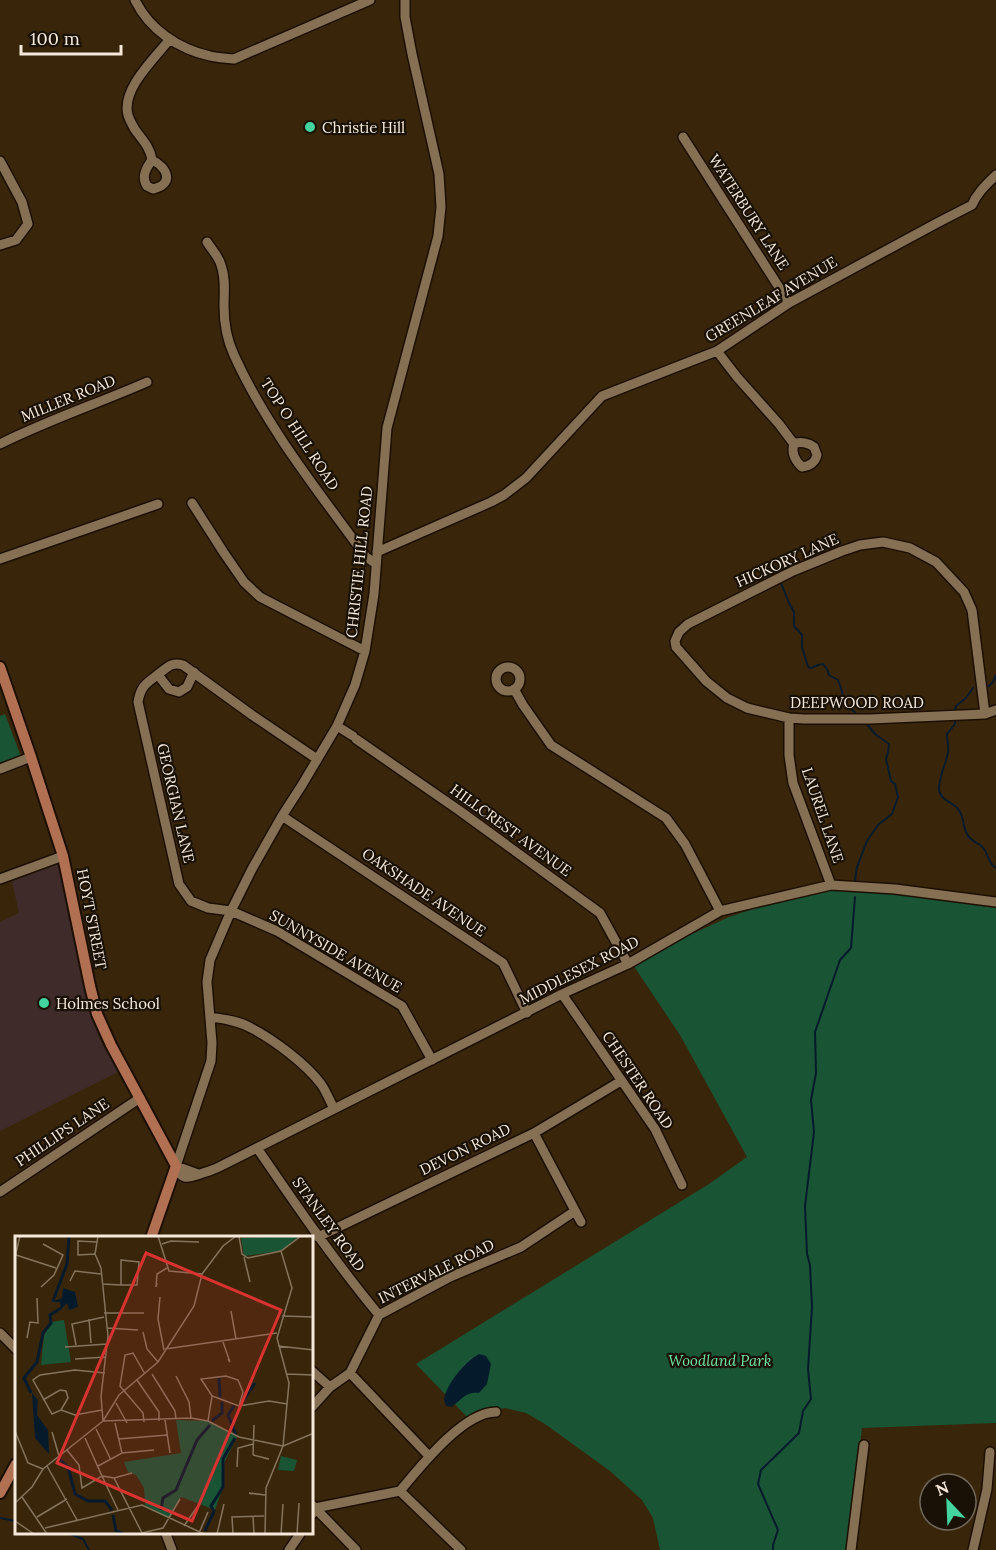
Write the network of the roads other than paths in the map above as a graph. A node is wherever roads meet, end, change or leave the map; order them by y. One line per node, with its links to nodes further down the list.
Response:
1 (135, 0): 4 (street)
2 (370, 0): 4 (street)
3 (405, 0): 18 (street, CHRISTIE HILL ROAD)
4 (170, 39): 6 (street)
5 (682, 137): 11 (street, WATERBURY LANE)
6 (152, 160)
7 (0, 161): 10 (street)
8 (996, 175): 11 (street, GREENLEAF AVENUE)
9 (207, 242): 20 (street, TOP O HILL ROAD)
10 (0, 245)
11 (789, 303): 12 (street, GREENLEAF AVENUE)
12 (717, 351): 15 (street); 18 (street, GREENLEAF AVENUE)
13 (147, 382): 14 (street, MILLER ROAD)
14 (0, 444)
15 (794, 444)
16 (192, 503): 22 (street)
17 (158, 504): 19 (street)
18 (377, 552): 20 (street, CHRISTIE HILL ROAD)
19 (0, 559)
20 (375, 562): 22 (street, CHRISTIE HILL ROAD)
21 (675, 641): 28 (street, HICKORY LANE); 29 (street, DEEPWOOD ROAD)
22 (365, 651): 30 (street, CHRISTIE HILL ROAD)
23 (1, 672): 31 (main road, HOYT STREET)
24 (194, 672): 25 (street, GEORGIAN LANE); 25 (street); 32 (street, GEORGIAN LANE)
25 (158, 675): 40 (street, GEORGIAN LANE)
26 (514, 689): 39 (street)
27 (996, 710): 28 (street, DEEPWOOD ROAD)
28 (985, 714): 29 (street, DEEPWOOD ROAD)
29 (789, 718): 37 (street, LAUREL LANE)
30 (337, 726): 32 (street, CHRISTIE HILL ROAD); 41 (street, HILLCREST AVENUE)
31 (32, 758): 33 (street); 35 (main road, HOYT STREET)
32 (317, 759): 34 (street, CHRISTIE HILL ROAD)
33 (0, 769)
34 (282, 816): 40 (street, CHRISTIE HILL ROAD); 43 (street, OAKSHADE AVENUE)
35 (63, 856): 36 (street); 47 (main road, HOYT STREET)
36 (0, 879)
37 (831, 885): 38 (street, MIDDLESEX ROAD); 39 (street, MIDDLESEX ROAD)
38 (996, 902)
39 (720, 910): 41 (street, MIDDLESEX ROAD)
40 (231, 911): 44 (street, CHRISTIE HILL ROAD); 45 (street, SUNNYSIDE AVENUE)
41 (628, 964): 42 (street, MIDDLESEX ROAD)
42 (562, 994): 43 (street, MIDDLESEX ROAD); 46 (street, CHESTER ROAD)
43 (527, 1013): 45 (street, MIDDLESEX ROAD)
44 (210, 1017): 48 (street); 51 (street, CHRISTIE HILL ROAD)
45 (432, 1060): 48 (street, MIDDLESEX ROAD)
46 (621, 1081): 49 (street, DEVON ROAD); 52 (street, CHESTER ROAD)
47 (140, 1098): 51 (main road, HOYT STREET); 53 (street, PHILLIPS LANE)
48 (333, 1109): 50 (street, MIDDLESEX ROAD)
49 (534, 1133): 54 (street); 57 (street, DEVON ROAD)
50 (257, 1148): 51 (street, MIDDLESEX ROAD); 57 (street, STANLEY ROAD)
51 (176, 1166): 56 (main road)
52 (682, 1185)
53 (0, 1192)
54 (575, 1211): 55 (street); 58 (street, INTERVALE ROAD)
55 (581, 1222)
56 (156, 1235)
57 (318, 1237): 58 (street, STANLEY ROAD)
58 (380, 1315): 62 (street, INTERVALE ROAD)
59 (0, 1333): 60 (street)
60 (15, 1348)
61 (314, 1373): 63 (street)
62 (350, 1373): 63 (street, INTERVALE ROAD); 68 (street)
63 (330, 1387): 64 (street, INTERVALE ROAD)
64 (314, 1405)
65 (496, 1412): 68 (street)
66 (864, 1445): 81 (street)
67 (990, 1452): 70 (street)
68 (429, 1456): 71 (street)
69 (15, 1466): 72 (main road)
70 (991, 1487): 82 (street)
71 (400, 1491): 73 (street); 80 (street)
72 (0, 1493)
73 (314, 1509)
74 (314, 1510): 79 (street)
75 (167, 1535): 77 (street)
76 (299, 1535): 78 (street)
77 (172, 1550)
78 (289, 1550)
79 (356, 1550)
80 (461, 1550)
81 (851, 1550)
82 (974, 1550)

